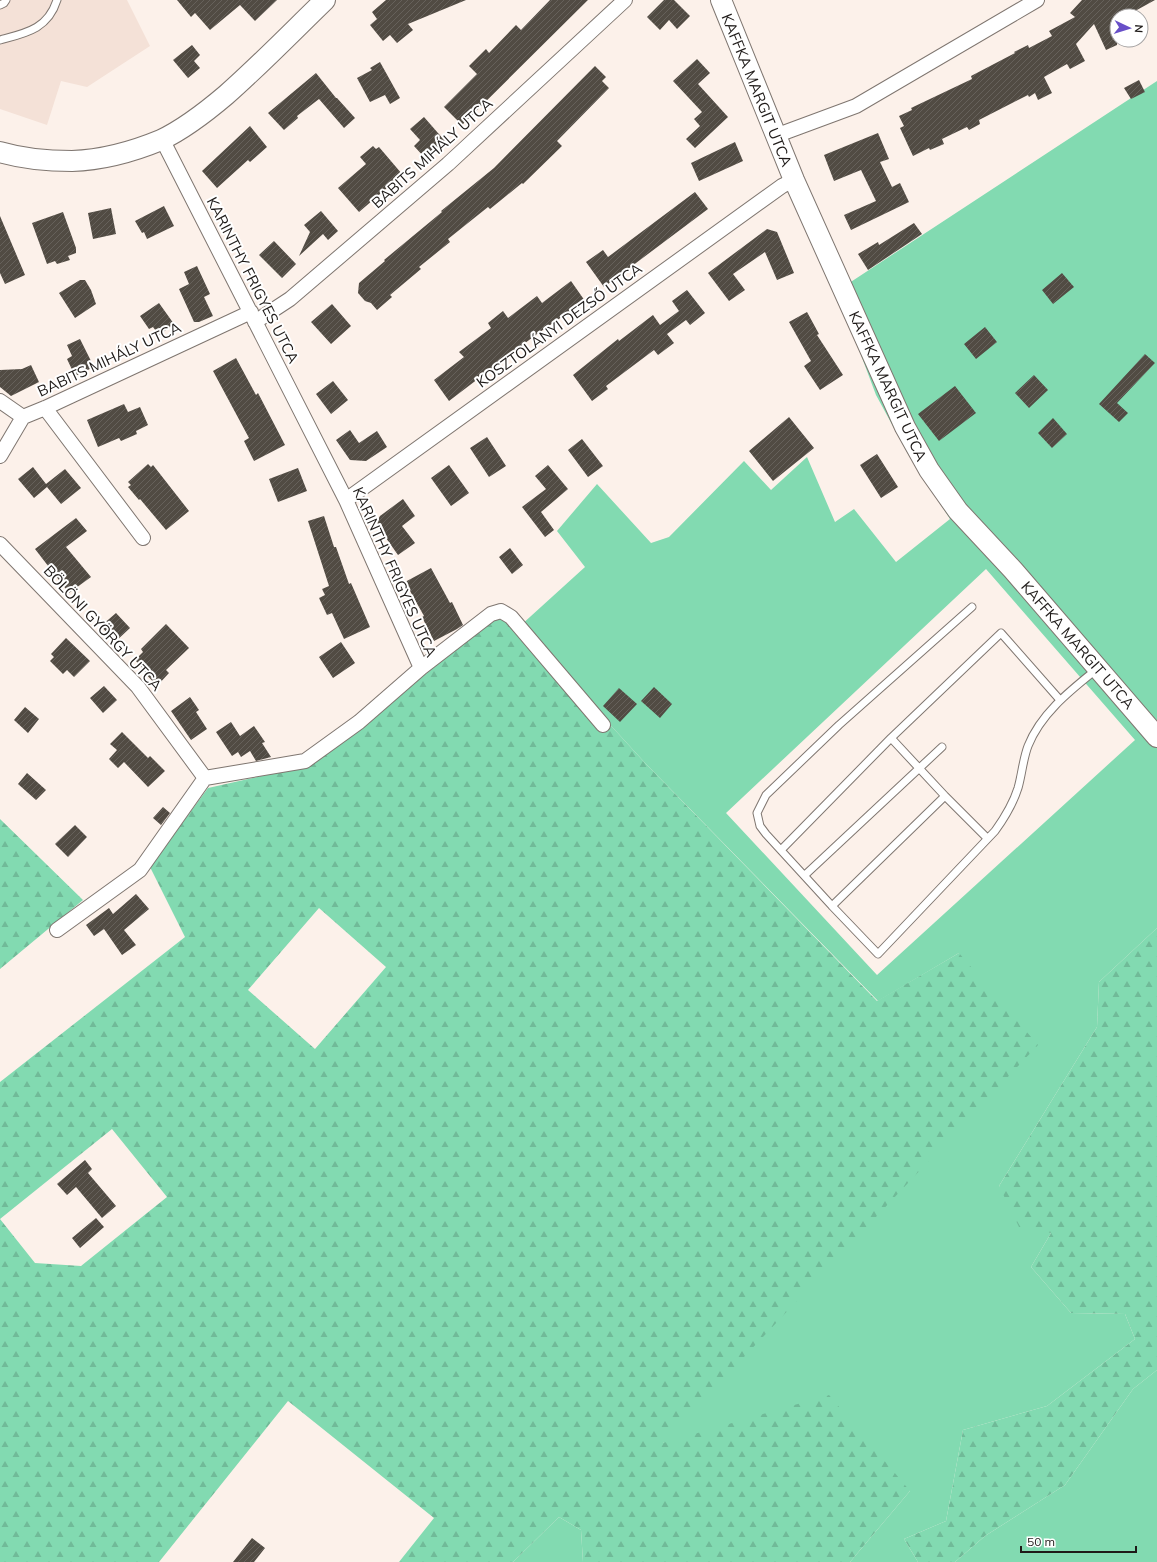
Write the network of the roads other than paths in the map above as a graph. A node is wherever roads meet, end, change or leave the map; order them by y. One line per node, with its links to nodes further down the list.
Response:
1 (6, 0): 7 (lane)
2 (57, 0): 8 (lane)
3 (324, 0): 10 (street)
4 (625, 0): 13 (street, BABITS MIHÁLY UTCA)
5 (721, 0): 9 (street, KAFFKA MARGIT UTCA)
6 (1037, 0): 9 (street)
7 (0, 5)
8 (0, 40)
9 (775, 136): 12 (street, KAFFKA MARGIT UTCA)
10 (162, 139): 11 (street); 13 (street, KARINTHY FRIGYES UTCA)
11 (0, 152)
12 (794, 180): 18 (street, KOSZTOLÁNYI DEZSŐ UTCA); 23 (street, KAFFKA MARGIT UTCA)
13 (253, 317): 15 (street, BABITS MIHÁLY UTCA); 18 (street, KARINTHY FRIGYES UTCA)
14 (0, 401): 16 (street)
15 (45, 408): 16 (street, BABITS MIHÁLY UTCA); 19 (street)
16 (23, 417): 17 (street)
17 (0, 456)
18 (346, 500): 22 (street, KARINTHY FRIGYES UTCA)
19 (144, 538)
20 (0, 544): 30 (street, BÖLÖNI GYÖRGY UTCA)
21 (972, 607): 33 (lane)
22 (421, 668): 25 (street); 30 (street, KARINTHY FRIGYES UTCA)
23 (1098, 669): 24 (lane); 26 (street, KAFFKA MARGIT UTCA)
24 (1060, 700): 27 (lane); 32 (lane)
25 (603, 725)
26 (1157, 737)
27 (891, 738): 29 (lane); 33 (lane)
28 (942, 747): 29 (lane)
29 (918, 768): 31 (lane); 34 (lane)
30 (205, 778): 36 (street)
31 (945, 796): 32 (lane); 35 (lane)
32 (988, 838): 35 (lane)
33 (781, 850): 34 (lane)
34 (805, 875): 35 (lane)
35 (832, 906)
36 (57, 930)

